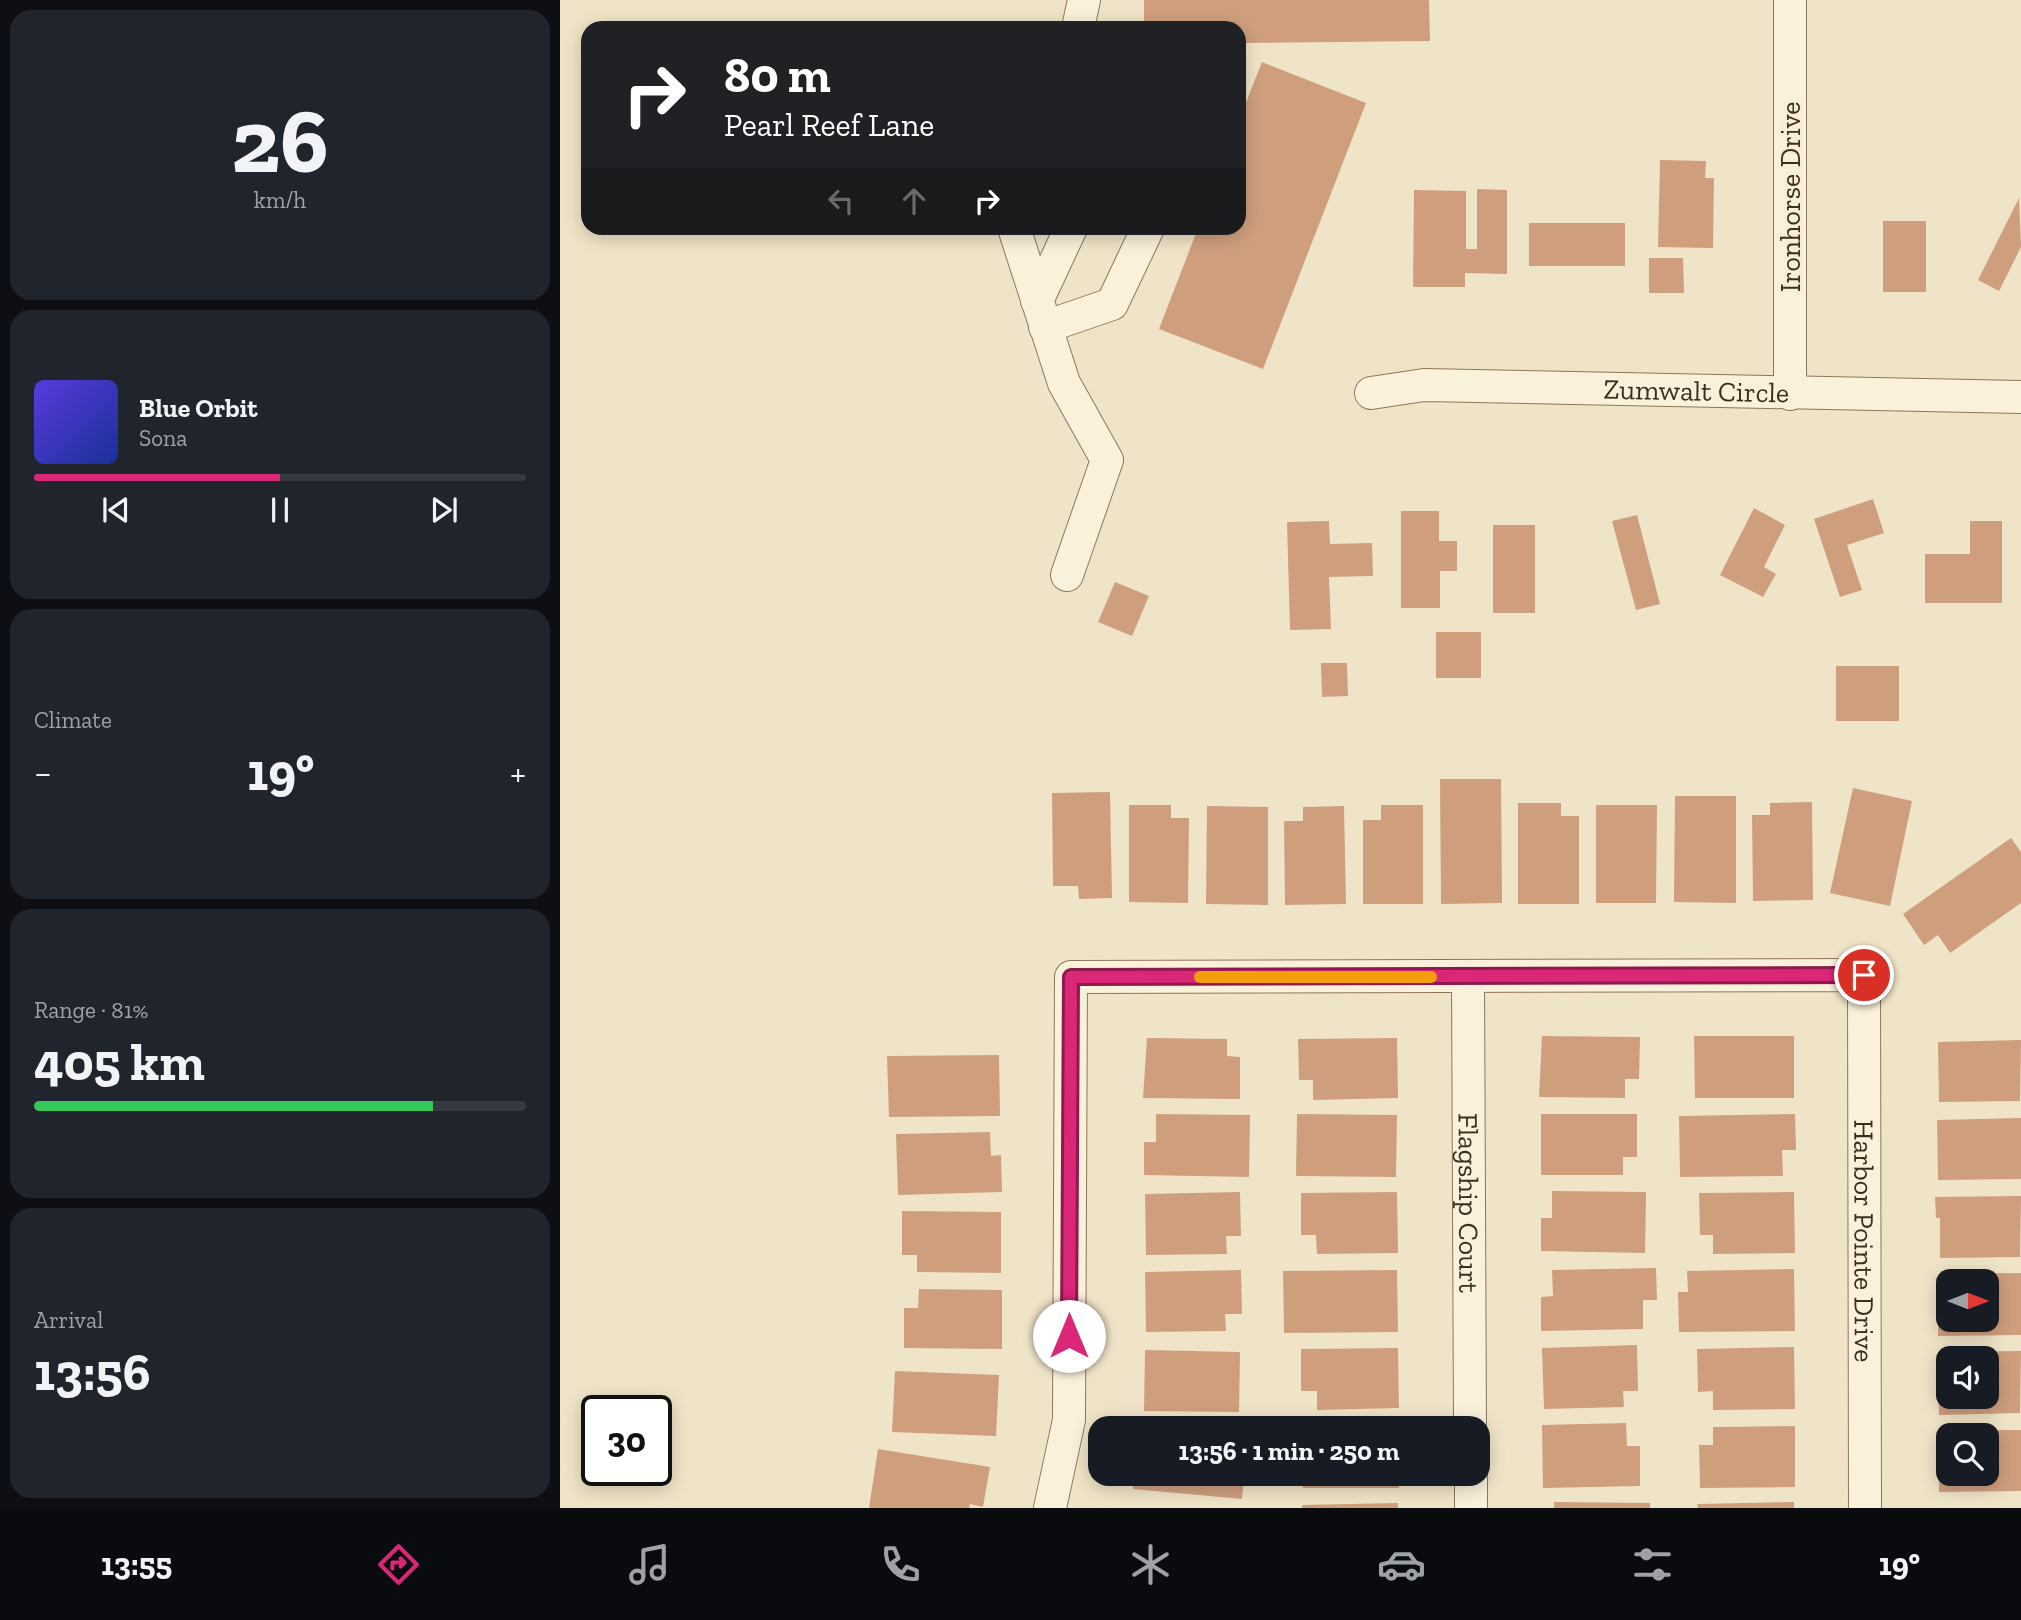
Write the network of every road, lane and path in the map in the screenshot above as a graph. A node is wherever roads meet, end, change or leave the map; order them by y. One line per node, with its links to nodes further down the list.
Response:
1 (1084, 0): 3 (street)
2 (1790, 0): 9 (street, Ironhorse Drive)
3 (1080, 21)
4 (1016, 235): 7 (street)
5 (1069, 235): 7 (street)
6 (1145, 235): 7 (street)
7 (1041, 314): 11 (street)
8 (1371, 393): 9 (street, Zumwalt Circle)
9 (1790, 394): 10 (street, Zumwalt Circle)
10 (2021, 397)
11 (1067, 575)
12 (1468, 977): 13 (street, Flagship Court); 15 (street); 17 (street, Harbor Pointe Drive)
13 (1470, 1416)
14 (1471, 1486): 16 (street)
15 (1050, 1508)
16 (1471, 1508)
17 (1866, 1508)

